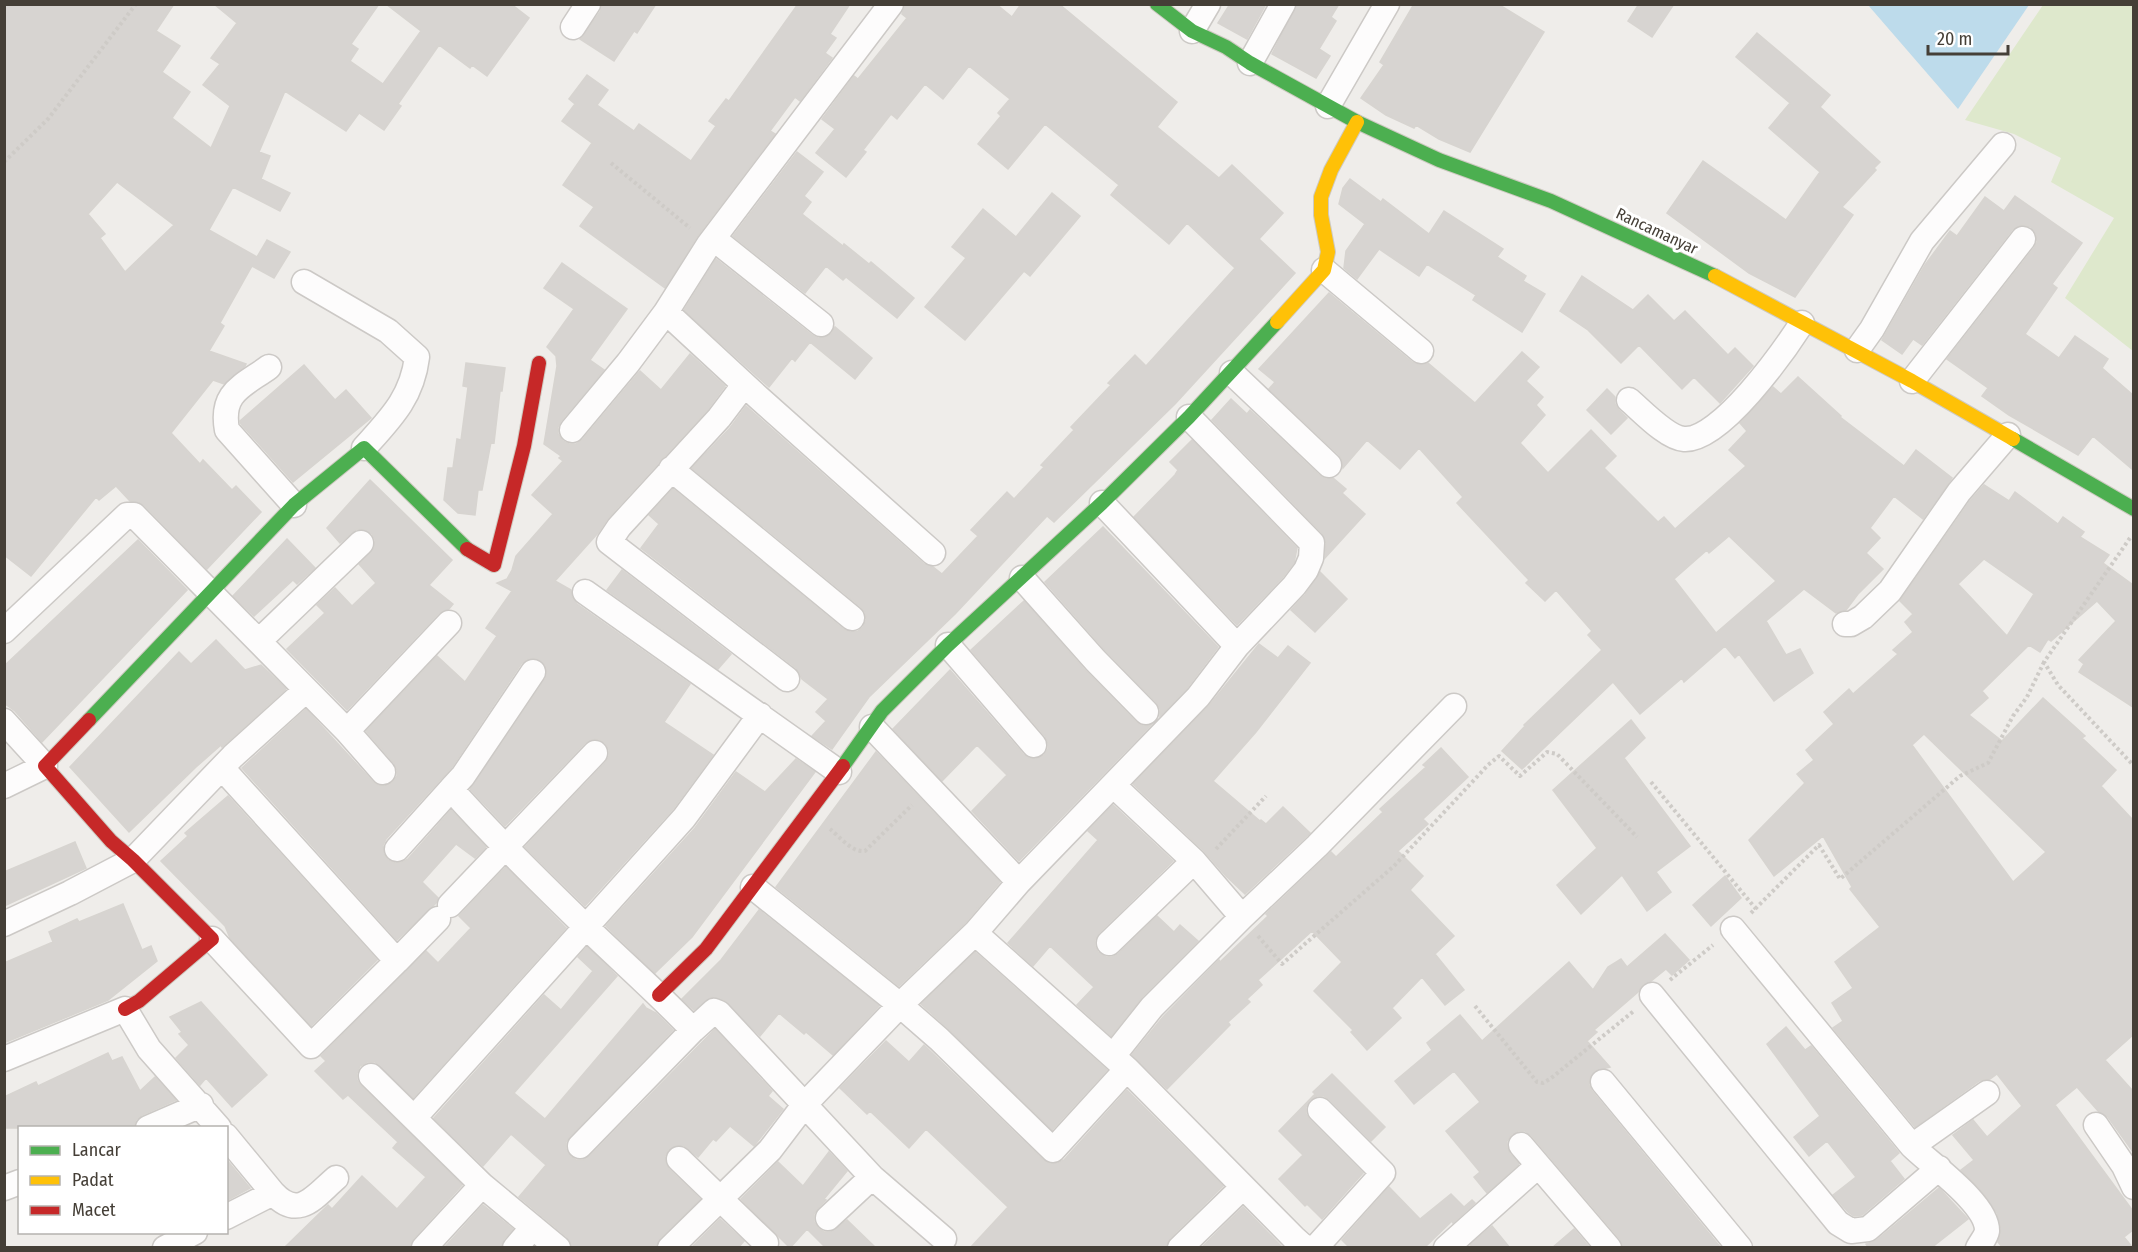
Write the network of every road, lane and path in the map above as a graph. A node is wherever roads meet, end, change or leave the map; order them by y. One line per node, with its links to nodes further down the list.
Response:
1 (136, 4): 14 (path)
2 (588, 4): 8 (street)
3 (891, 4): 17 (street)
4 (1208, 4): 9 (street)
5 (1283, 4): 10 (street)
6 (1387, 4): 11 (street)
7 (1167, 8): 9 (street, Rancamanyar)
8 (573, 27)
9 (1192, 31): 10 (street, Rancamanyar)
10 (1250, 63): 11 (street, Rancamanyar)
11 (1328, 106): 12 (street, Rancamanyar)
12 (1357, 122): 18 (street); 21 (street, Rancamanyar)
13 (2003, 145): 23 (street)
14 (4, 162)
15 (611, 163): 17 (path)
16 (2023, 239): 28 (street)
17 (712, 241): 20 (street); 22 (street)
18 (1324, 270): 24 (street); 27 (street)
19 (304, 282): 34 (street)
20 (666, 312): 29 (street); 32 (street)
21 (1802, 323): 23 (street, Rancamanyar); 30 (street)
22 (821, 324)
23 (1857, 350): 28 (street, Rancamanyar)
24 (1421, 351)
25 (539, 363): 34 (street)
26 (269, 367): 38 (street)
27 (1232, 373): 31 (street); 35 (street)
28 (1912, 381): 33 (street, Rancamanyar)
29 (744, 385): 36 (street); 42 (street)
30 (1629, 400)
31 (1189, 417): 37 (street); 52 (street)
32 (572, 430)
33 (2008, 435): 39 (street, Rancamanyar); 48 (street)
34 (364, 448): 38 (street)
35 (1329, 465)
36 (671, 469): 46 (street); 55 (street)
37 (1102, 503): 43 (street); 52 (street)
38 (294, 505): 44 (street)
39 (2133, 509)
40 (2133, 532): 53 (path)
41 (361, 543): 50 (street)
42 (933, 553)
43 (1022, 578): 51 (street); 58 (street)
44 (210, 592): 49 (street); 50 (street); 65 (street)
45 (585, 592): 59 (street)
46 (852, 618)
47 (449, 623): 62 (street)
48 (1845, 624)
49 (4, 631)
50 (259, 641): 56 (street)
51 (948, 645): 61 (street); 63 (street)
52 (1237, 646): 71 (street)
53 (2044, 662): 66 (path); 84 (path)
54 (533, 672): 74 (street)
55 (788, 679)
56 (306, 690): 62 (street); 67 (street)
57 (1454, 706): 85 (street)
58 (1146, 712)
59 (760, 715): 68 (street); 87 (street)
60 (4, 721): 65 (street)
61 (873, 728): 68 (street); 73 (street)
62 (347, 730): 69 (street)
63 (1035, 745)
64 (595, 753): 78 (street)
65 (45, 766): 72 (street); 80 (street)
66 (2133, 766)
67 (222, 768): 80 (street); 92 (street)
68 (839, 771): 76 (street)
69 (383, 772)
70 (1651, 782): 84 (path)
71 (1113, 785): 81 (street); 82 (street)
72 (4, 786)
73 (930, 788): 76 (path); 82 (street)
74 (451, 789): 78 (street); 79 (street)
75 (1266, 796): 81 (path)
76 (809, 811): 83 (street)
77 (1637, 837): 85 (path)
78 (505, 847): 87 (street); 92 (street)
79 (397, 849)
80 (133, 860): 86 (street); 90 (street)
81 (1196, 864): 85 (street); 91 (street)
82 (1018, 882): 89 (street)
83 (753, 887): 93 (street); 95 (street)
84 (1756, 909): 88 (path)
85 (1242, 917): 100 (street)
86 (4, 924)
87 (585, 926): 93 (street); 107 (street)
88 (1734, 928): 94 (path); 114 (street)
89 (975, 933): 95 (street); 100 (street)
90 (212, 939): 92 (street); 97 (street)
91 (1109, 943)
92 (397, 961)
93 (660, 995): 98 (street)
94 (1652, 996): 96 (path); 116 (street)
95 (900, 1005): 100 (street); 104 (street)
96 (1475, 1006)
97 (125, 1009): 99 (street); 105 (street)
98 (693, 1030): 104 (street); 113 (street)
99 (4, 1059)
100 (1120, 1063): 121 (street)
101 (371, 1076): 107 (street)
102 (1603, 1082): 141 (street)
103 (1987, 1094): 114 (street)
104 (805, 1104): 118 (street); 124 (street)
105 (201, 1105): 109 (street); 110 (street)
106 (1320, 1110): 138 (street)
107 (414, 1118): 120 (street)
108 (2096, 1125): 122 (street)
109 (153, 1126)
110 (217, 1126)
111 (228, 1138): 123 (street)
112 (1521, 1145): 140 (street)
113 (580, 1146)
114 (1912, 1146): 116 (street)
115 (679, 1159): 124 (street)
116 (1939, 1168): 142 (street)
117 (1531, 1172): 139 (street)
118 (872, 1177): 126 (street); 129 (street)
119 (336, 1178): 123 (street)
120 (482, 1185): 127 (street); 133 (street)
121 (1243, 1186): 131 (street); 137 (street)
122 (2133, 1187)
123 (273, 1193): 125 (street)
124 (720, 1198): 130 (street); 136 (street)
125 (228, 1216)
126 (828, 1218)
127 (533, 1227): 134 (street); 135 (street)
128 (193, 1234): 132 (street)
129 (944, 1239)
130 (766, 1243)
131 (1304, 1247): 138 (street)
132 (165, 1248)
133 (424, 1248)
134 (515, 1248)
135 (558, 1248)
136 (670, 1248)
137 (1180, 1248)
138 (1310, 1248)
139 (1446, 1248)
140 (1609, 1248)
141 (1740, 1248)
142 (1978, 1248)

